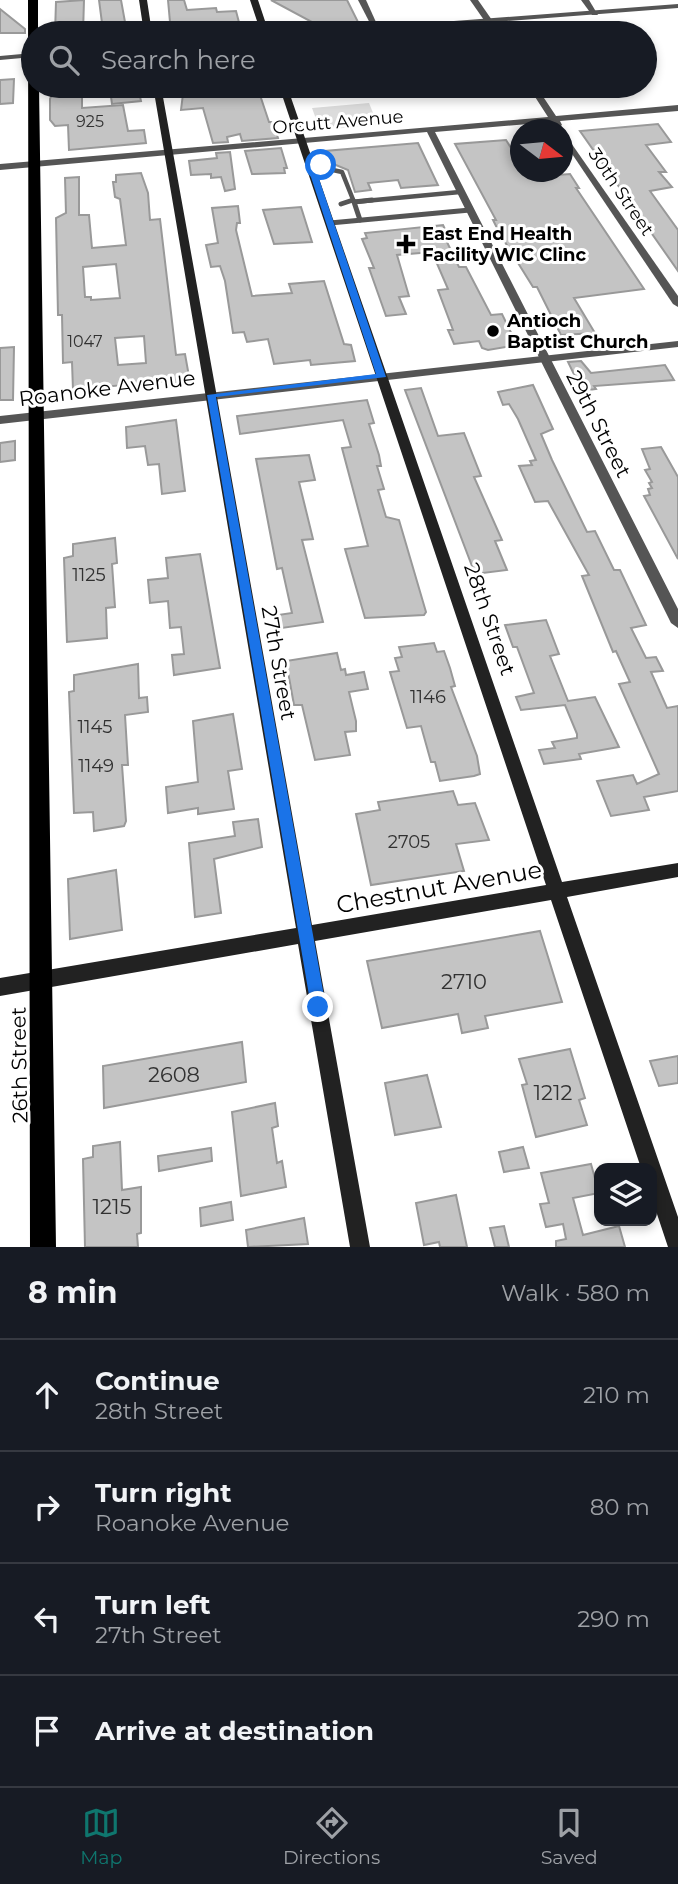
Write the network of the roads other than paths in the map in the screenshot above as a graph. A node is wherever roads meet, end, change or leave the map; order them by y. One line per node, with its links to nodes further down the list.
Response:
1 (33, 0): 9 (main road, 26th Street)
2 (143, 0): 10 (main road)
3 (254, 0): 11 (main road)
4 (362, 0): 12 (street)
5 (474, 0): 13 (street)
6 (584, 0): 8 (street)
7 (678, 6): 8 (street)
8 (595, 13): 13 (street)
9 (33, 21)
10 (146, 21)
11 (261, 21)
12 (373, 21)
13 (488, 21)
14 (21, 56): 15 (street)
15 (0, 58)
16 (33, 98): 27 (main road, 26th Street)
17 (159, 98): 26 (main road, 27th Street)
18 (287, 98): 24 (main road, 28th Street)
19 (540, 98): 21 (street, 30th Street)
20 (677, 109): 21 (street, Orcutt Avenue)
21 (554, 119)
22 (510, 123): 23 (street, Orcutt Avenue)
23 (430, 130): 24 (street, Orcutt Avenue); 30 (street, 29th Street)
24 (302, 141): 26 (street, Orcutt Avenue); 28 (main road, 28th Street)
25 (573, 147): 36 (street, 30th Street)
26 (169, 152): 27 (street, Orcutt Avenue); 40 (main road, 27th Street)
27 (34, 164): 29 (street, Orcutt Avenue); 41 (main road, 26th Street)
28 (310, 165): 31 (lane); 35 (main road, 28th Street)
29 (0, 167)
30 (460, 192): 31 (lane); 33 (street, 29th Street)
31 (354, 202): 32 (lane); 34 (lane)
32 (341, 204)
33 (470, 210): 34 (lane); 38 (street, 29th Street)
34 (360, 220): 35 (lane)
35 (330, 223): 39 (main road, 28th Street)
36 (678, 304)
37 (678, 344): 38 (street, Roanoke Avenue)
38 (545, 359): 39 (street, Roanoke Avenue); 43 (street, 29th Street)
39 (382, 377): 40 (street, Roanoke Avenue); 45 (main road, 28th Street)
40 (211, 395): 41 (street, Roanoke Avenue); 46 (main road, 27th Street)
41 (36, 416): 42 (street, Roanoke Avenue); 47 (main road, 26th Street)
42 (0, 420)
43 (678, 623)
44 (678, 870): 45 (main road, Chestnut Avenue)
45 (557, 892): 46 (main road, Chestnut Avenue); 49 (main road, 28th Street)
46 (305, 935): 47 (main road, Chestnut Avenue); 52 (main road, 27th Street)
47 (41, 980): 48 (main road, Chestnut Avenue); 51 (main road, 26th Street)
48 (0, 987)
49 (649, 1163)
50 (657, 1186): 53 (main road, 28th Street)
51 (43, 1247)
52 (360, 1247)
53 (678, 1247)

